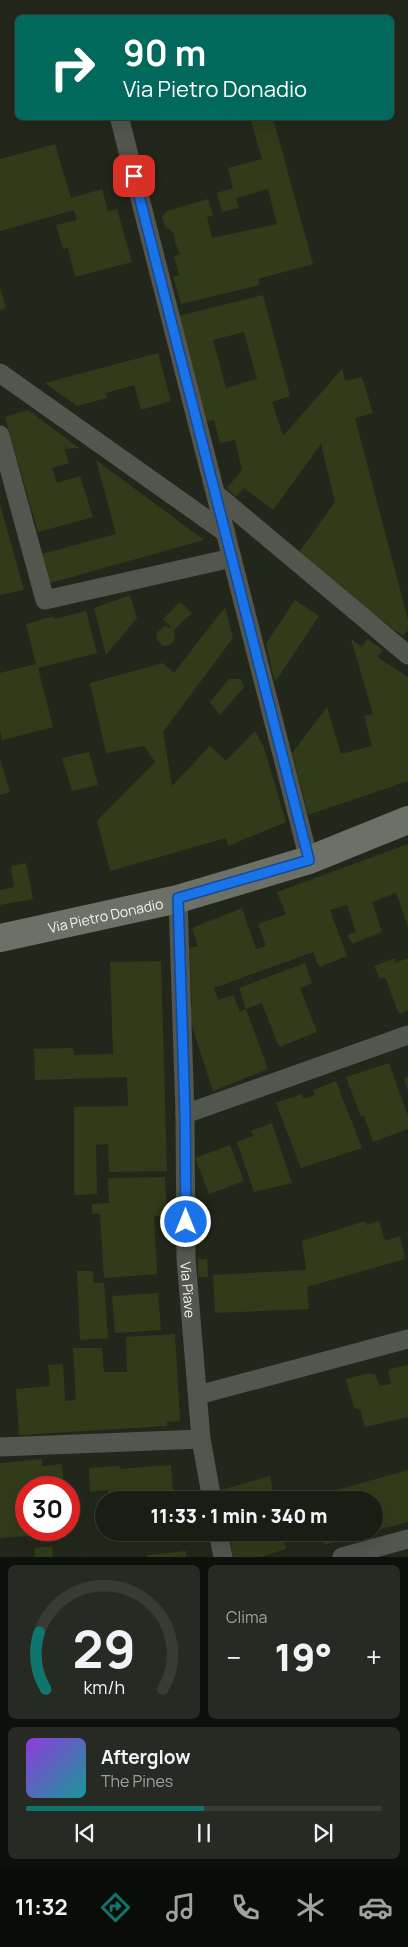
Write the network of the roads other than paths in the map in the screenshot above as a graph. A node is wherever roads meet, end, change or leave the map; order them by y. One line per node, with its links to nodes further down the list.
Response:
1 (120, 120): 4 (street)
2 (0, 373): 5 (street)
3 (0, 435): 6 (street)
4 (216, 494): 5 (street); 7 (street)
5 (226, 533): 6 (street)
6 (232, 558): 9 (street)
7 (408, 654)
8 (408, 820): 9 (main road, Via Pietro Donadio)
9 (309, 860): 10 (main road, Via Pietro Donadio)
10 (178, 898): 11 (main road, Via Pietro Donadio); 13 (street, Via Piave)
11 (0, 938)
12 (408, 1035): 13 (street)
13 (185, 1114): 15 (street, Via Piave)
14 (408, 1339): 15 (street)
15 (198, 1395): 16 (street, Via Piave)
16 (201, 1439): 17 (street); 18 (street, Via Piave)
17 (0, 1446)
18 (210, 1491)
19 (408, 1539): 22 (street)
20 (220, 1541): 21 (street)
21 (223, 1557)
22 (342, 1557)

